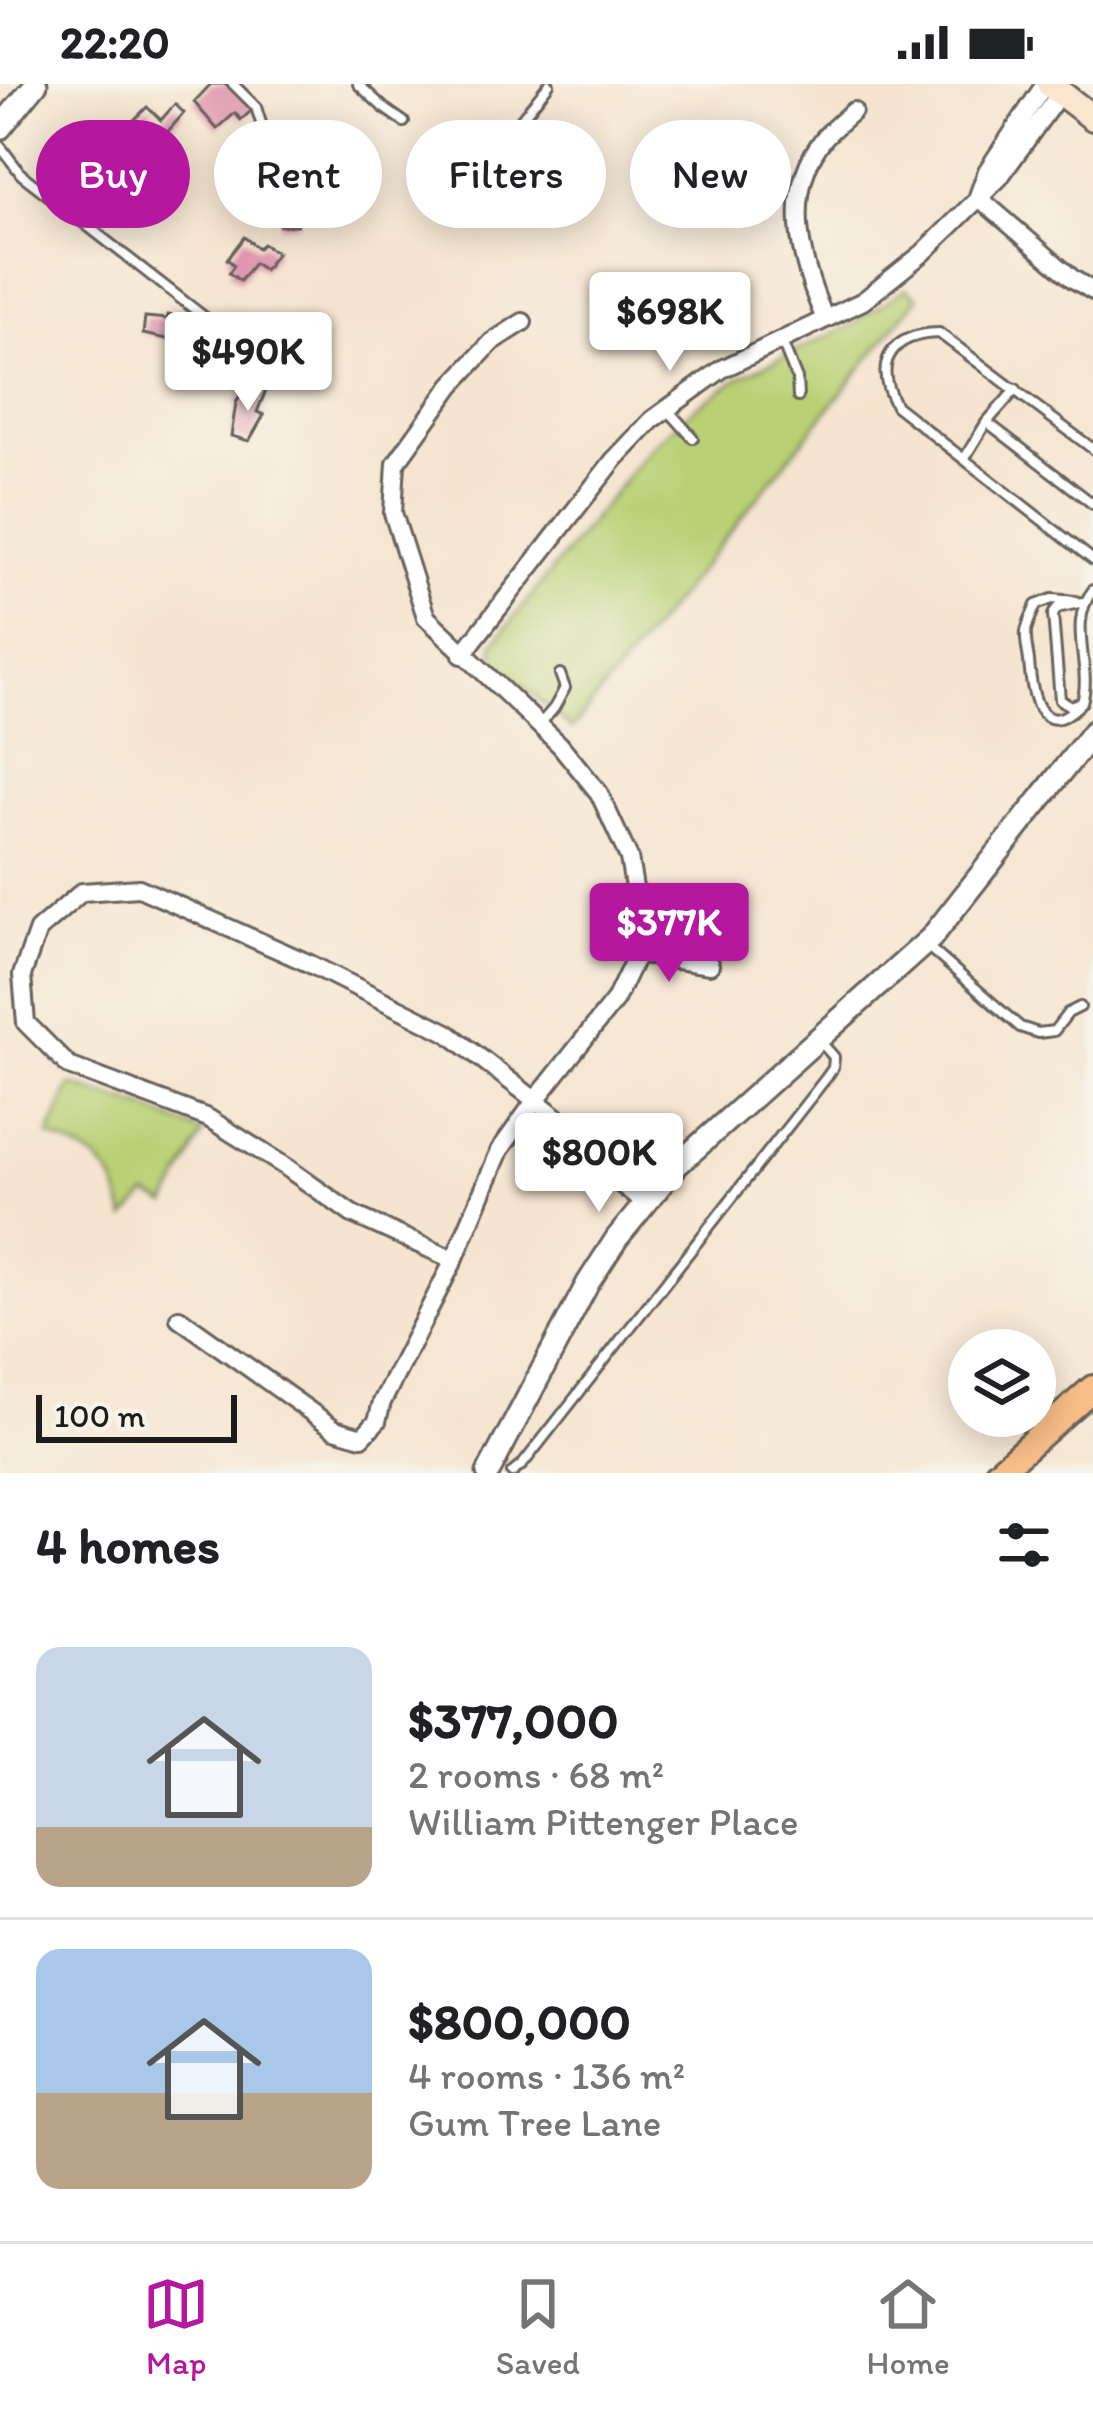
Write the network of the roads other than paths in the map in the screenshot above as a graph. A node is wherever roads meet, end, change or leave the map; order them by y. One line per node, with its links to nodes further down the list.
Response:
1 (36, 84): 11 (street)
2 (233, 84): 8 (lane)
3 (358, 84): 10 (lane)
4 (549, 84): 9 (lane)
5 (1052, 87): 7 (main road); 13 (street)
6 (853, 111): 15 (street)
7 (1093, 118)
8 (260, 120)
9 (520, 120)
10 (404, 122)
11 (0, 128)
12 (0, 146): 17 (lane)
13 (978, 196): 14 (street); 15 (street)
14 (1093, 291)
15 (825, 319): 18 (street)
16 (524, 322): 31 (street)
17 (230, 337)
18 (782, 340): 20 (lane); 21 (street)
19 (1016, 389): 22 (lane); 24 (lane); 25 (lane)
20 (798, 397)
21 (667, 409): 23 (lane); 31 (street)
22 (987, 422): 25 (lane); 26 (lane)
23 (693, 438)
24 (1093, 449)
25 (964, 459): 27 (lane)
26 (1093, 504)
27 (1093, 560)
28 (1093, 590): 29 (lane)
29 (1084, 602): 30 (lane); 33 (lane); 34 (lane); 34 (lane)
30 (1093, 615)
31 (462, 655): 35 (street)
32 (560, 674): 35 (lane)
33 (1090, 684): 34 (lane)
34 (1079, 704)
35 (539, 725): 38 (street)
36 (1093, 732): 37 (street)
37 (925, 944): 40 (lane); 41 (street)
38 (637, 954): 39 (street); 42 (street)
39 (710, 965)
40 (1080, 1007)
41 (818, 1039): 44 (street); 49 (lane)
42 (535, 1101): 43 (street); 46 (street); 46 (street)
43 (605, 1155): 44 (street); 45 (street)
44 (661, 1184): 45 (street)
45 (645, 1203): 49 (street)
46 (454, 1260): 47 (street)
47 (179, 1318)
48 (1093, 1388): 50 (main road)
49 (497, 1472)
50 (997, 1473)

